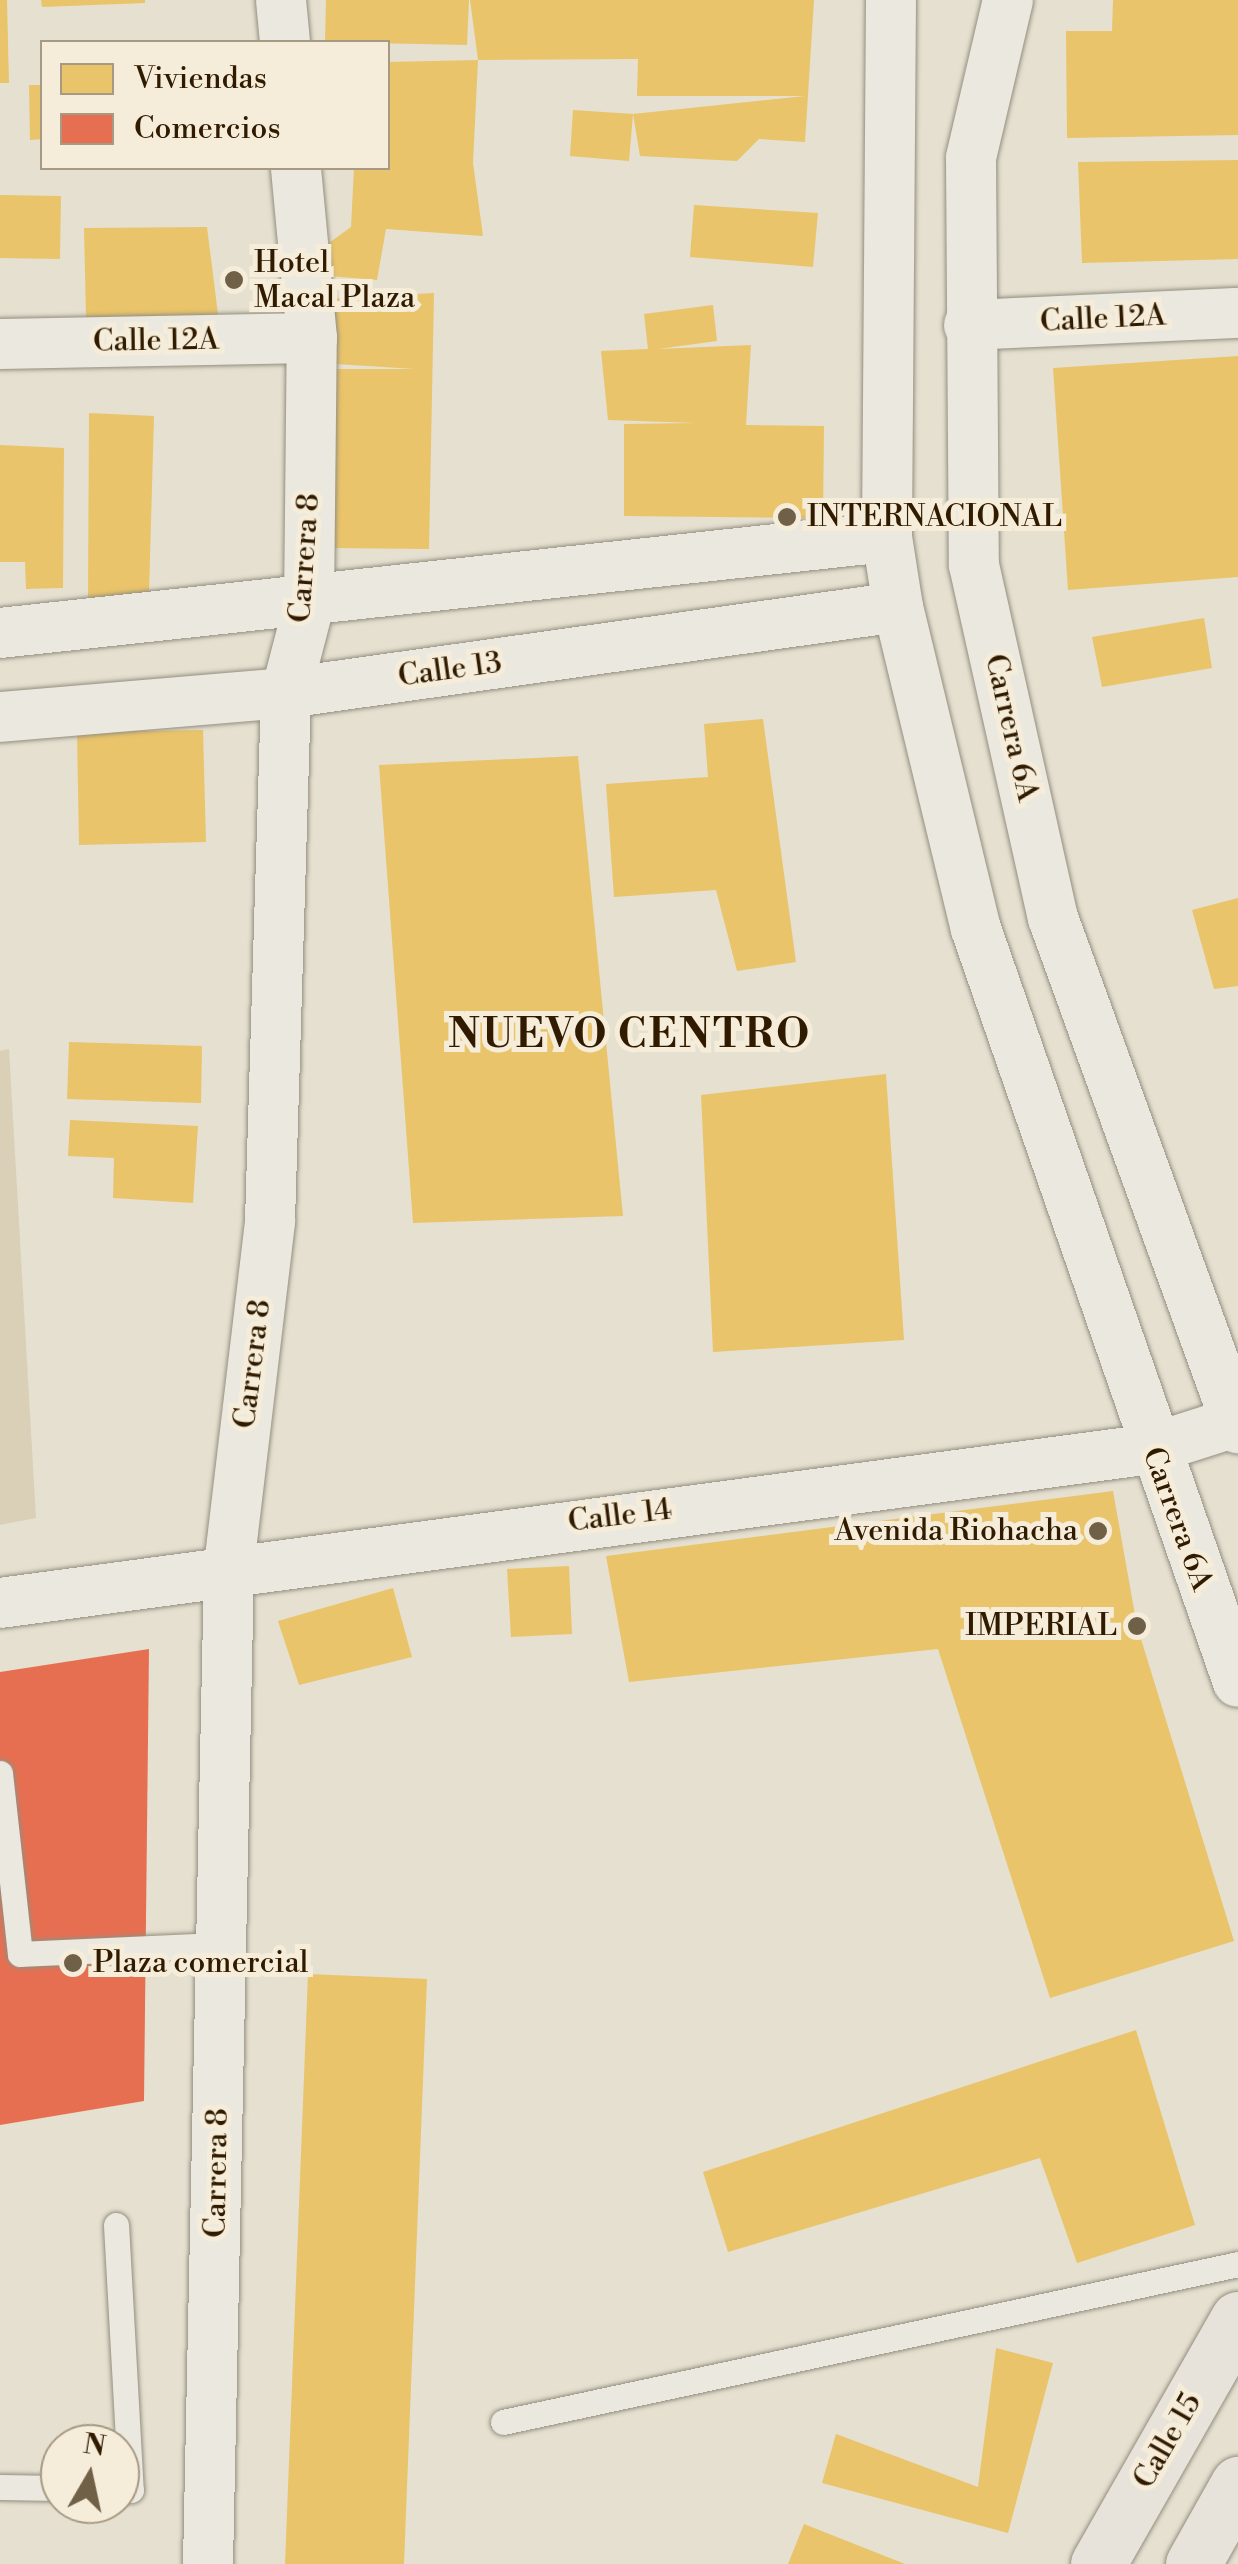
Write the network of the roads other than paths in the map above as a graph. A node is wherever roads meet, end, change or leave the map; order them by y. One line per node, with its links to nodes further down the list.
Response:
1 (281, 0): 4 (street)
2 (891, 0): 10 (street, Carrera 6A)
3 (1008, 0): 7 (street, Carrera 6A)
4 (285, 40)
5 (296, 170): 8 (street, Carrera 8)
6 (1238, 312): 7 (street, Calle 12A)
7 (969, 325): 16 (street, Carrera 6A)
8 (312, 338): 9 (street, Calle 12A); 11 (street, Carrera 8)
9 (0, 344)
10 (887, 537): 11 (street); 12 (street, Carrera 6A)
11 (308, 605): 13 (street); 14 (street, Carrera 8)
12 (898, 607): 14 (street, Calle 13); 17 (street, Carrera 6A)
13 (0, 633)
14 (286, 693): 15 (street, Calle 13); 18 (street, Carrera 8)
15 (0, 717)
16 (1237, 1424): 17 (street, Calle 14)
17 (1151, 1449): 18 (street, Calle 14); 20 (street, Carrera 6A)
18 (229, 1566): 19 (street, Calle 14); 22 (street, Carrera 8)
19 (0, 1602)
20 (1238, 1682)
21 (0, 1773): 22 (lane)
22 (222, 1944): 31 (street, Carrera 8)
23 (116, 2225): 27 (lane)
24 (1238, 2264): 26 (lane)
25 (1238, 2319): 32 (highway, Calle 15)
26 (503, 2422)
27 (127, 2424)
28 (1238, 2484): 33 (highway)
29 (0, 2487): 30 (lane)
30 (40, 2488)
31 (208, 2564)
32 (1098, 2564)
33 (1192, 2564)

